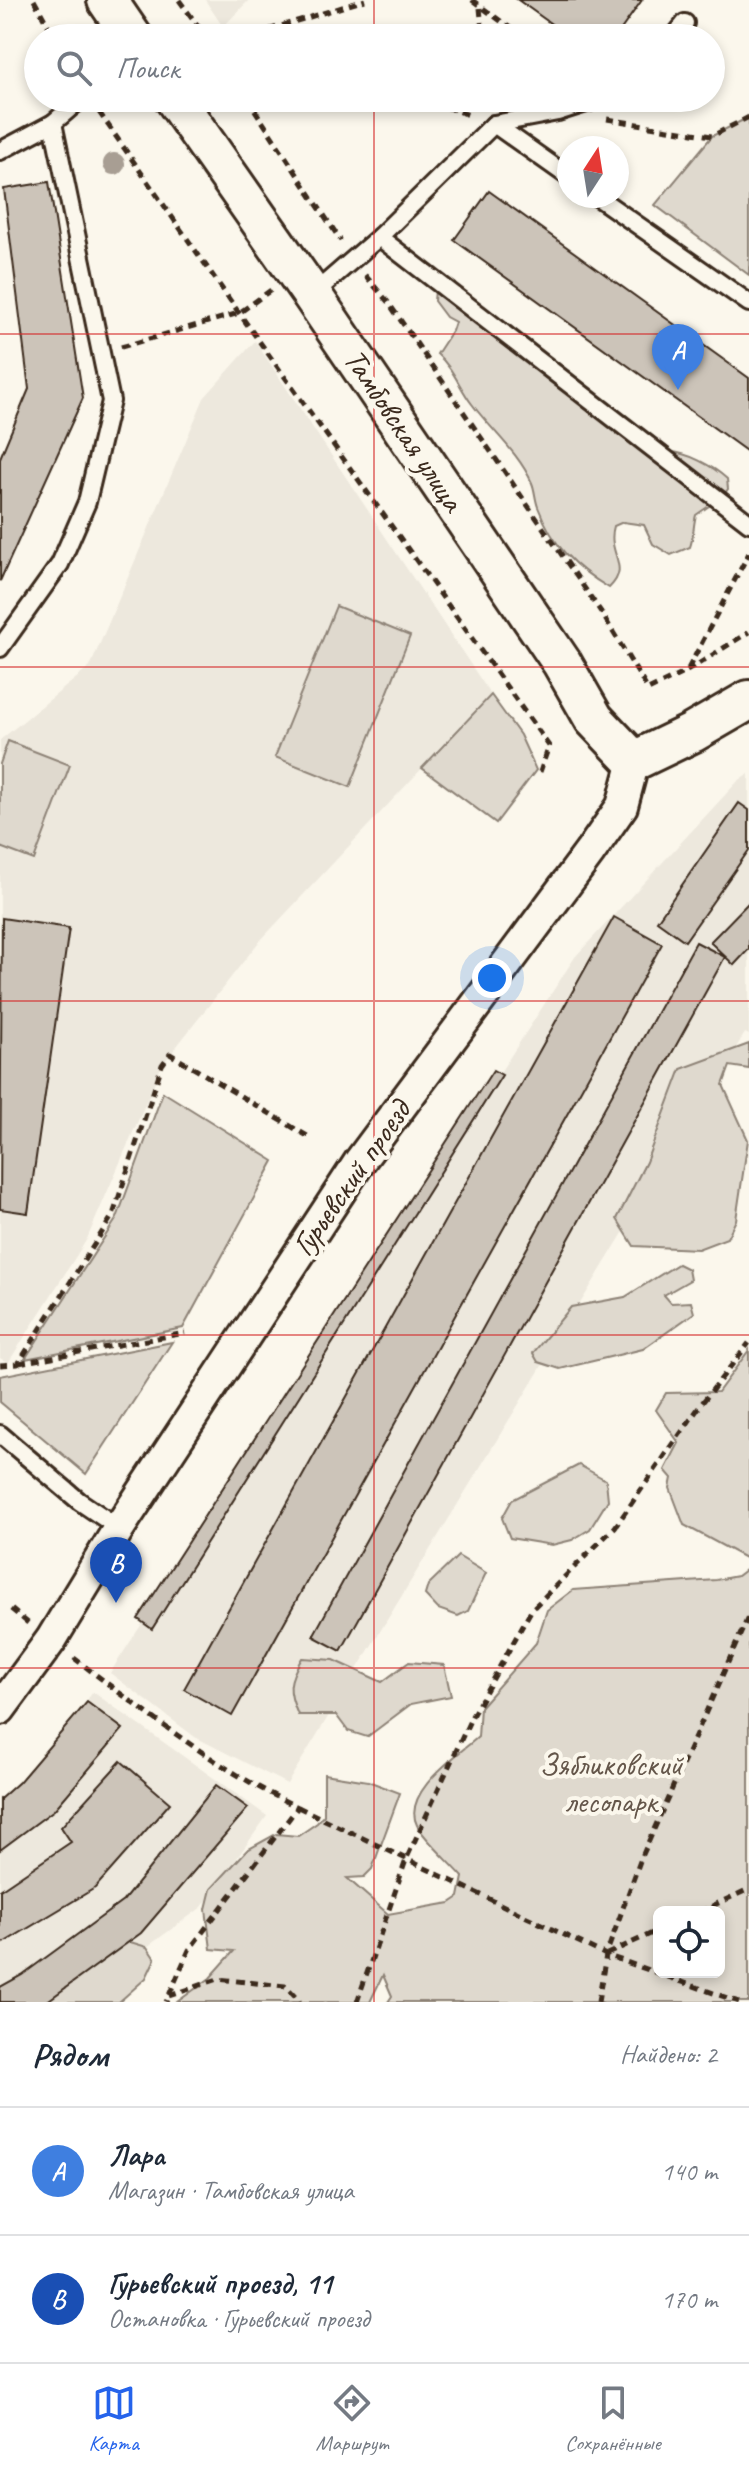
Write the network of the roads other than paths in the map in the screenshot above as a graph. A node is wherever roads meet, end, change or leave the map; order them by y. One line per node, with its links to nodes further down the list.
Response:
1 (107, 0): 2 (street)
2 (123, 24)
3 (66, 112): 6 (lane)
4 (184, 112): 12 (street, Тамбовская улица)
5 (558, 112): 7 (lane)
6 (53, 123): 8 (lane); 15 (lane)
7 (494, 124): 9 (lane); 11 (lane)
8 (0, 151)
9 (557, 169)
10 (613, 208): 13 (lane)
11 (379, 237): 12 (lane); 14 (lane)
12 (304, 284): 17 (street, Тамбовская улица)
13 (749, 303)
14 (749, 523)
15 (0, 648)
16 (749, 700): 17 (street)
17 (634, 761): 19 (street, Гурьевский проезд)
18 (2, 1439): 19 (lane)
19 (119, 1528): 20 (street, Гурьевский проезд)
20 (0, 1709)

